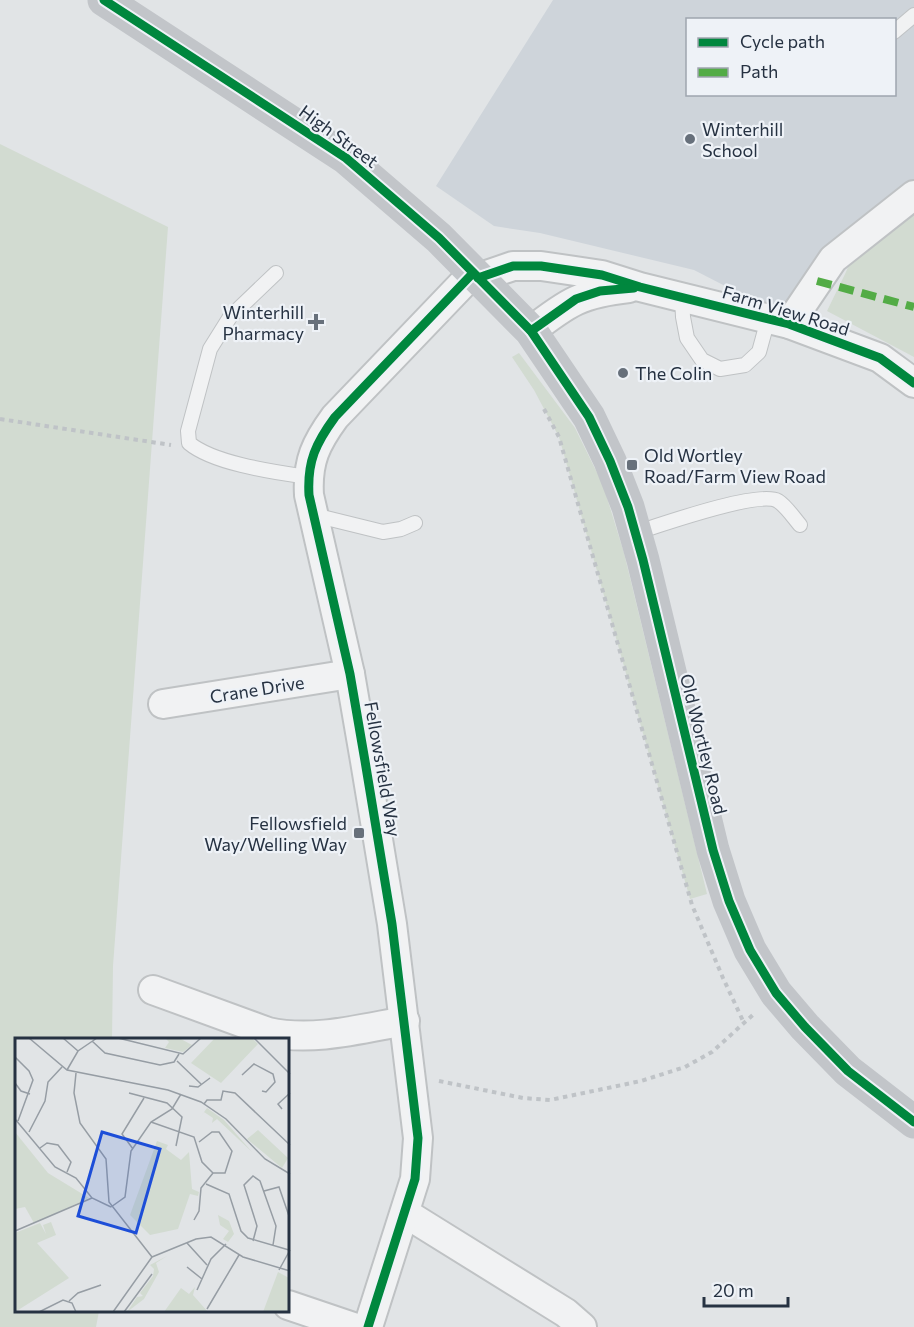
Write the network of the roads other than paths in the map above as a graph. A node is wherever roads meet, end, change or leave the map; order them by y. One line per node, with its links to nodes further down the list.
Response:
1 (104, 0): 6 (street, High Street)
2 (914, 15): 3 (lane)
3 (896, 30)
4 (914, 195): 9 (street)
5 (276, 273): 12 (lane)
6 (476, 276): 7 (street, Farm View Road); 10 (street, High Street); 12 (street, Fellowsfield Way)
7 (640, 287): 8 (street, Farm View Road); 10 (street, Farm View Road)
8 (682, 297): 9 (street, Farm View Road); 9 (lane)
9 (778, 322): 11 (street, Farm View Road)
10 (531, 331): 16 (street, Old Wortley Road)
11 (914, 383)
12 (308, 477): 13 (street, Fellowsfield Way)
13 (314, 515): 14 (lane); 17 (street, Fellowsfield Way)
14 (415, 523)
15 (800, 525): 16 (lane)
16 (635, 533): 21 (street, Old Wortley Road)
17 (350, 674): 18 (street, Crane Drive); 20 (street, Fellowsfield Way)
18 (163, 704)
19 (153, 990): 20 (street)
20 (405, 1021): 22 (street, Fellowsfield Way)
21 (914, 1122)
22 (405, 1214): 25 (street, Fellowsfield Way); 26 (street)
23 (290, 1306): 24 (street)
24 (353, 1327)
25 (368, 1327)
26 (582, 1327)

